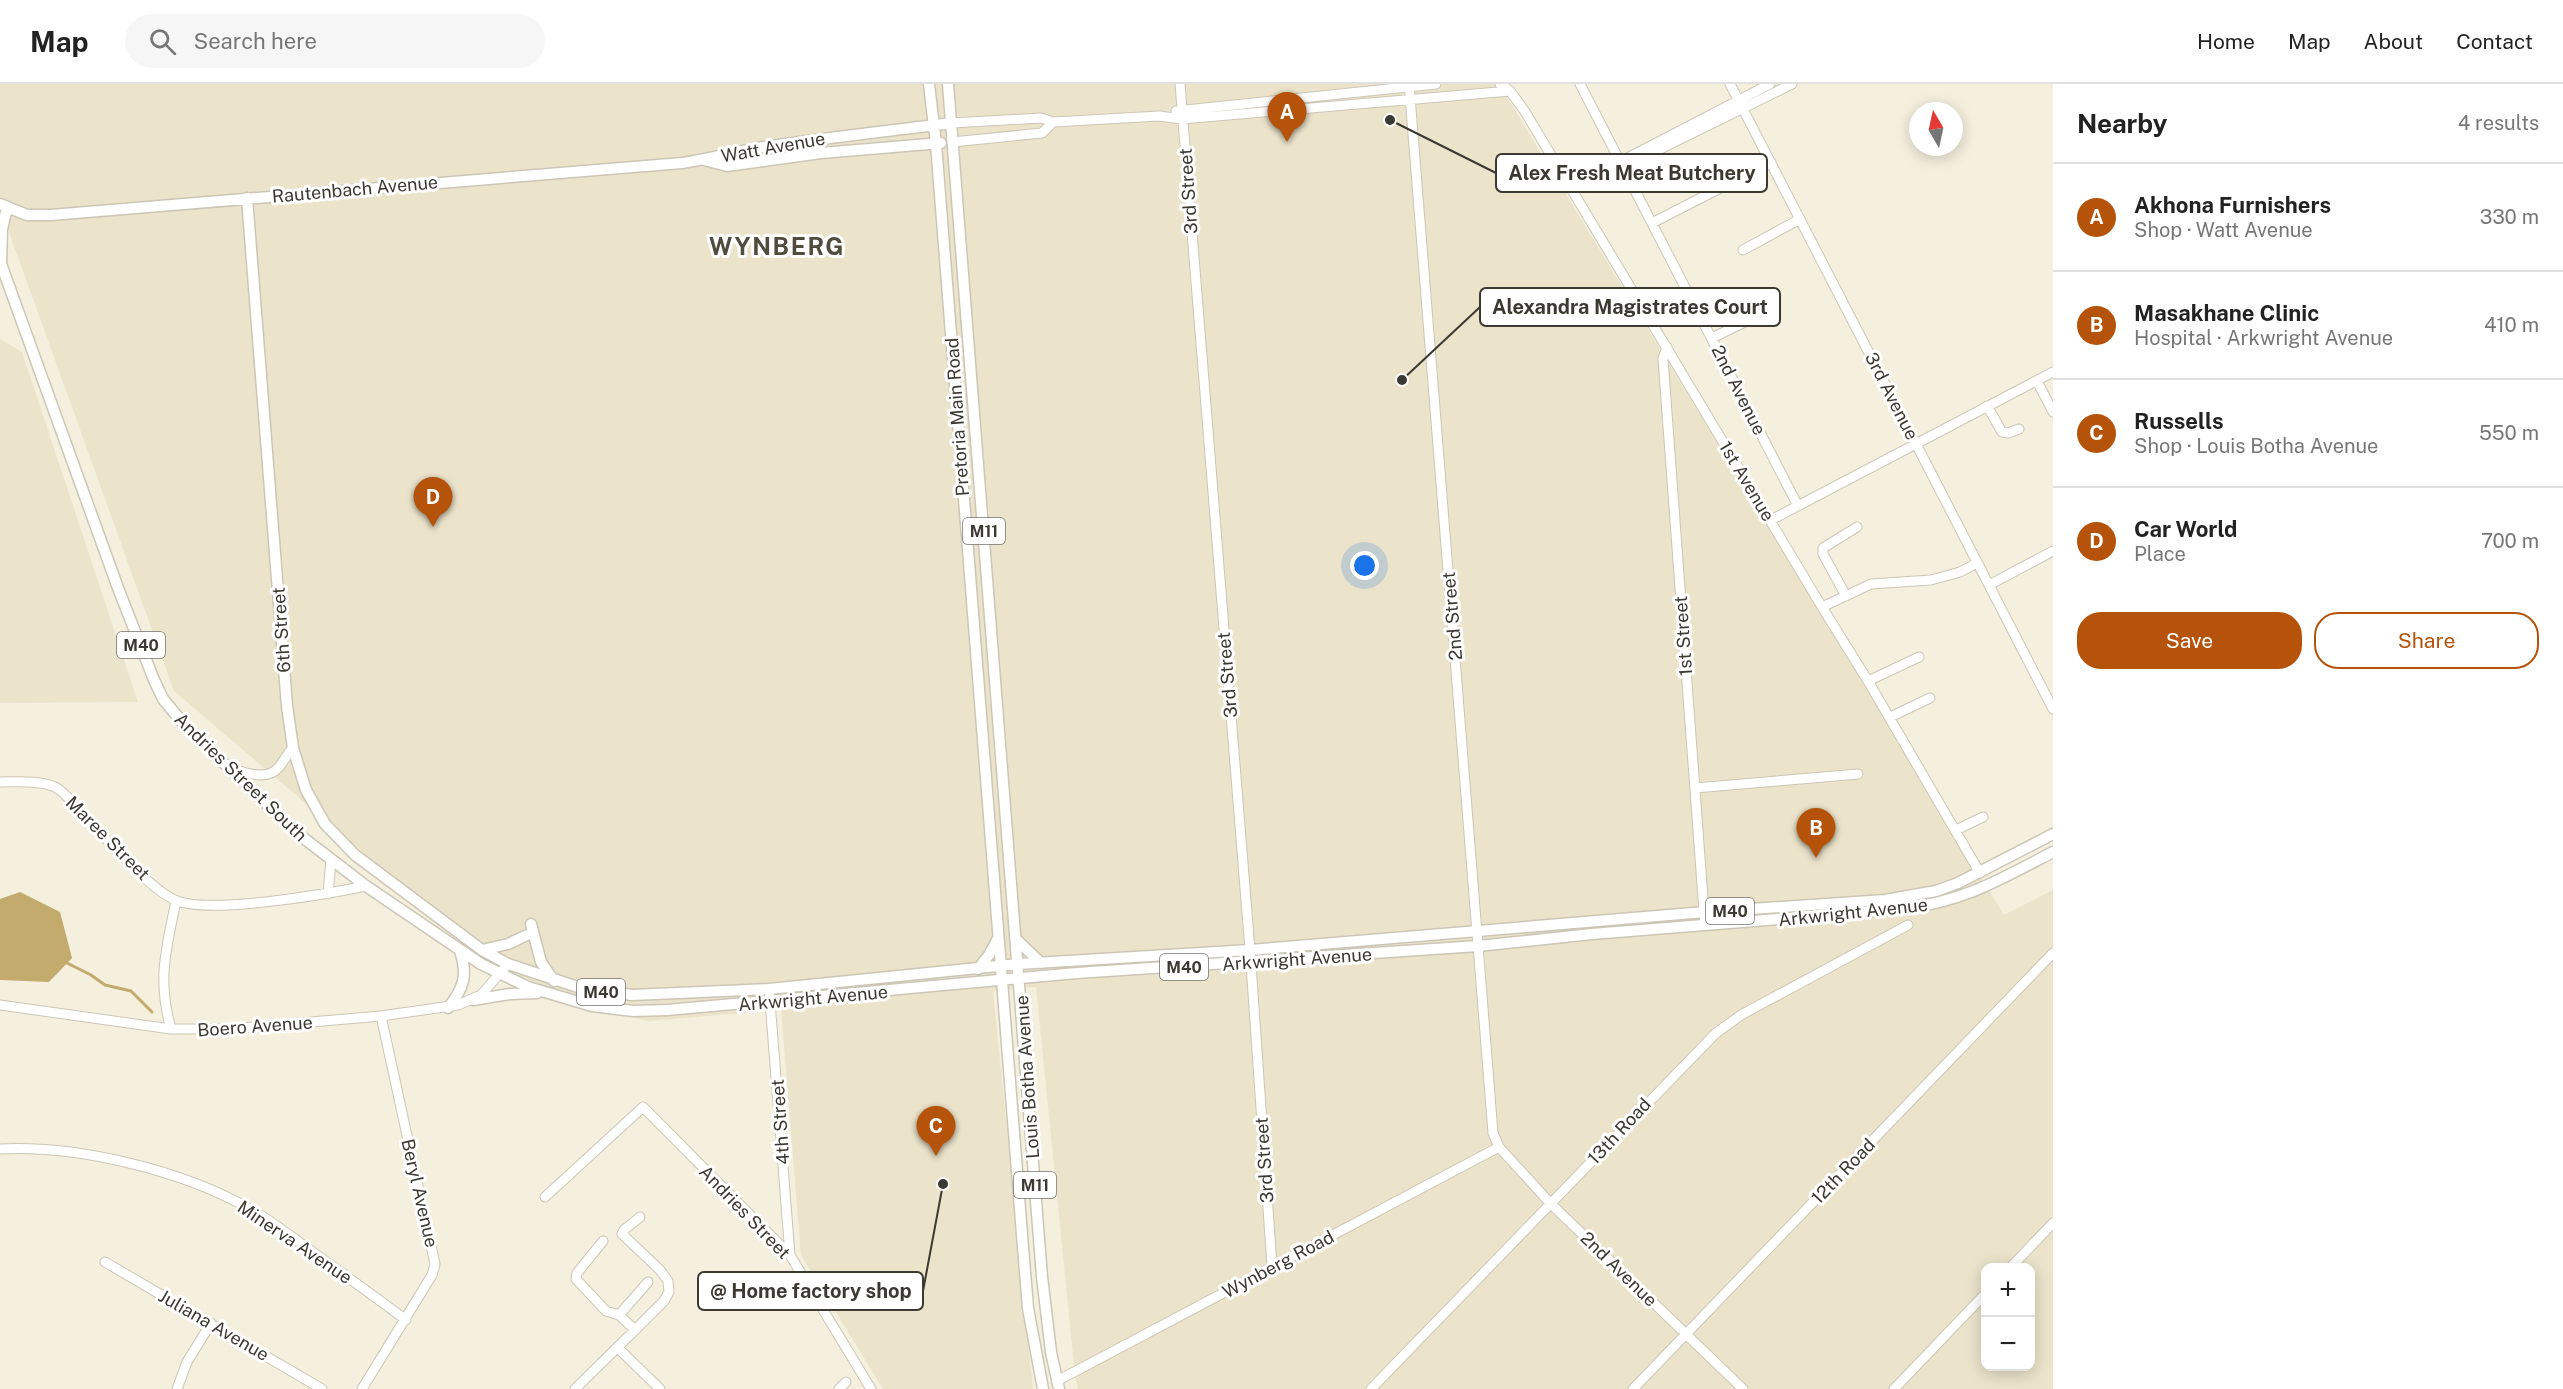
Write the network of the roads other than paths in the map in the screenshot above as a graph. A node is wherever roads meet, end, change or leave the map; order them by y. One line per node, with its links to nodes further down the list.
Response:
1 (929, 84): 17 (main road, Pretoria Main Road / M11)
2 (948, 84): 16 (main road, Pretoria Main Road / M11)
3 (1180, 84): 14 (street, 3rd Street)
4 (1436, 84): 10 (street, Watt Avenue)
5 (1500, 84): 11 (street)
6 (1580, 84): 24 (street, 2nd Avenue)
7 (1730, 84): 13 (street, 3rd Avenue)
8 (1770, 84): 13 (street)
9 (1792, 84): 13 (street)
10 (1409, 85): 12 (street, 2nd Street); 14 (street, Watt Avenue)
11 (1510, 91): 12 (street, Watt Avenue); 25 (street, 1st Avenue)
12 (1411, 100): 14 (street, Watt Avenue); 71 (street, 2nd Street)
13 (1741, 105): 23 (street, 3rd Avenue); 24 (street)
14 (1182, 115): 15 (street, Watt Avenue); 76 (street, 3rd Street)
15 (1053, 122): 16 (street, Watt Avenue); 19 (street, Watt Avenue)
16 (951, 123): 17 (main road, Watt Avenue); 19 (main road, Pretoria Main Road / M11)
17 (933, 125): 18 (main road, Watt Avenue); 20 (main road, Pretoria Main Road / M11)
18 (806, 141): 21 (main road); 22 (main road, Watt Avenue)
19 (952, 142): 20 (main road, Watt Avenue); 72 (main road, Pretoria Main Road / M11)
20 (936, 144): 21 (main road, Watt Avenue); 73 (main road, Pretoria Main Road / M11)
21 (809, 155): 22 (main road, Watt Avenue)
22 (704, 160): 26 (main road, Rautenbach Avenue)
23 (1771, 162): 28 (street, 3rd Avenue); 29 (street)
24 (1621, 164): 25 (street); 29 (street, 2nd Avenue)
25 (1571, 189): 34 (street, 1st Avenue)
26 (247, 198): 27 (main road, Rautenbach Avenue); 54 (main road, 6th Street / M40)
27 (3, 206): 31 (main road)
28 (1800, 219): 30 (street); 40 (street, 3rd Avenue)
29 (1652, 223): 33 (street, 2nd Avenue)
30 (1743, 250)
31 (0, 262): 55 (main road, Andries Street South / M40)
32 (1759, 315): 33 (street)
33 (1712, 338): 41 (street, 2nd Avenue)
34 (1667, 347): 42 (street, 1st Avenue); 58 (street, 1st Street)
35 (2053, 372): 36 (street)
36 (2037, 381): 37 (street); 38 (street)
37 (1987, 406): 39 (street); 40 (street)
38 (2053, 412)
39 (2019, 429)
40 (1916, 442): 41 (street); 45 (street, 3rd Avenue)
41 (1797, 504): 42 (street)
42 (1770, 520): 48 (street, 1st Avenue)
43 (1857, 527): 47 (street)
44 (2053, 551): 46 (street)
45 (1977, 563): 46 (street, 3rd Avenue); 47 (street)
46 (1989, 585): 52 (street, 3rd Avenue)
47 (1846, 596): 48 (street)
48 (1822, 608): 50 (street, 1st Avenue)
49 (1919, 657): 50 (street)
50 (1868, 681): 53 (street, 1st Avenue)
51 (1930, 698): 53 (street)
52 (2052, 704)
53 (1890, 717): 60 (street, 1st Avenue)
54 (293, 748): 55 (street); 75 (main road, 6th Street / M40)
55 (226, 767): 63 (main road, Andries Street South / M40)
56 (1858, 774): 58 (street)
57 (0, 782): 67 (street, Maree Street)
58 (1695, 788): 68 (street, 1st Street)
59 (1983, 817): 60 (street)
60 (1956, 830): 64 (street, 1st Avenue)
61 (2053, 834): 64 (main road)
62 (2053, 852): 69 (main road, Arkwright Avenue / M40)
63 (331, 859): 65 (main road, Andries Street South / M40); 66 (street)
64 (1980, 873): 68 (main road, Arkwright Avenue / M40)
65 (366, 886): 66 (street); 77 (main road, Andries Street South / M40)
66 (328, 894): 67 (street)
67 (176, 901): 96 (street)
68 (1704, 912): 69 (street, 1st Street); 71 (main road, Arkwright Avenue / M40)
69 (1705, 925): 74 (main road, Arkwright Avenue / M40)
70 (1908, 925): 100 (street, 13th Road)
71 (1477, 930): 74 (street, 2nd Street); 76 (main road, Arkwright Avenue / M40)
72 (1016, 939): 79 (main road); 82 (main road, Pretoria Main Road / M11)
73 (997, 940): 83 (main road, Pretoria Main Road / M11); 84 (main road)
74 (1478, 946): 80 (main road, Arkwright Avenue / M40); 97 (street, 2nd Street)
75 (482, 950): 81 (main road, 6th Street / M40); 87 (main road)
76 (1250, 950): 79 (main road, Arkwright Avenue / M40); 80 (street, 3rd Street)
77 (460, 951): 85 (main road, Andries Street South / M40); 94 (main road)
78 (2053, 953): 114 (street, 12th Road)
79 (1041, 963): 82 (main road, Arkwright Avenue / M40)
80 (1251, 963): 86 (main road, Arkwright Avenue / M40); 107 (street, 3rd Street)
81 (508, 964): 85 (street, Boero Avenue); 87 (main road, Arkwright Avenue / M40)
82 (1018, 964): 83 (main road, Arkwright Avenue / M40); 86 (main road, M11)
83 (999, 966): 84 (main road, Arkwright Avenue / M40); 88 (main road, M11)
84 (978, 969): 89 (main road, Arkwright Avenue / M40)
85 (500, 974): 90 (main road, Arkwright Avenue / M40); 91 (street, Boero Avenue)
86 (1020, 979): 88 (main road, Arkwright Avenue / M40); 116 (main road, Louis Botha Avenue / M11)
87 (554, 981): 89 (main road, Arkwright Avenue / M40)
88 (1001, 981): 92 (main road, Arkwright Avenue / M40); 123 (main road, Louis Botha Avenue / M11)
89 (769, 989): 92 (street, 4th Street)
90 (546, 994): 91 (main road); 92 (main road, Arkwright Avenue / M40)
91 (473, 1000): 94 (street, Boero Avenue)
92 (770, 1002): 104 (street, 4th Street)
93 (0, 1005): 96 (street, Boero Avenue)
94 (448, 1008): 95 (street, Boero Avenue)
95 (381, 1016): 96 (street, Boero Avenue); 111 (street, Beryl Avenue)
96 (171, 1029)
97 (1498, 1147): 100 (street, 2nd Avenue); 107 (street, Wynberg Road)
98 (0, 1149): 111 (street, Minerva Avenue)
99 (545, 1197): 104 (street, Andries Street)
100 (1551, 1204): 114 (street, 2nd Avenue); 124 (street, 13th Road)
101 (640, 1217): 113 (street)
102 (2053, 1223): 106 (street)
103 (603, 1241): 110 (street)
104 (790, 1255): 122 (street, Andries Street)
105 (105, 1262): 112 (street, Juliana Avenue)
106 (2015, 1263)
107 (1272, 1266): 116 (street, Wynberg Road)
108 (648, 1282): 110 (street)
109 (1981, 1298): 127 (street)
110 (619, 1315): 113 (street)
111 (406, 1320): 119 (street, Beryl Avenue)
112 (211, 1323): 117 (street); 118 (street, Juliana Avenue)
113 (635, 1330): 115 (street)
114 (1687, 1334): 125 (street, 12th Road); 126 (street, 2nd Avenue)
115 (618, 1348): 120 (street); 121 (street)
116 (1058, 1385)
117 (177, 1389)
118 (322, 1389)
119 (362, 1389)
120 (575, 1389)
121 (660, 1389)
122 (871, 1389)
123 (1043, 1389)
124 (1371, 1389)
125 (1633, 1389)
126 (1743, 1389)
127 (1894, 1389)

